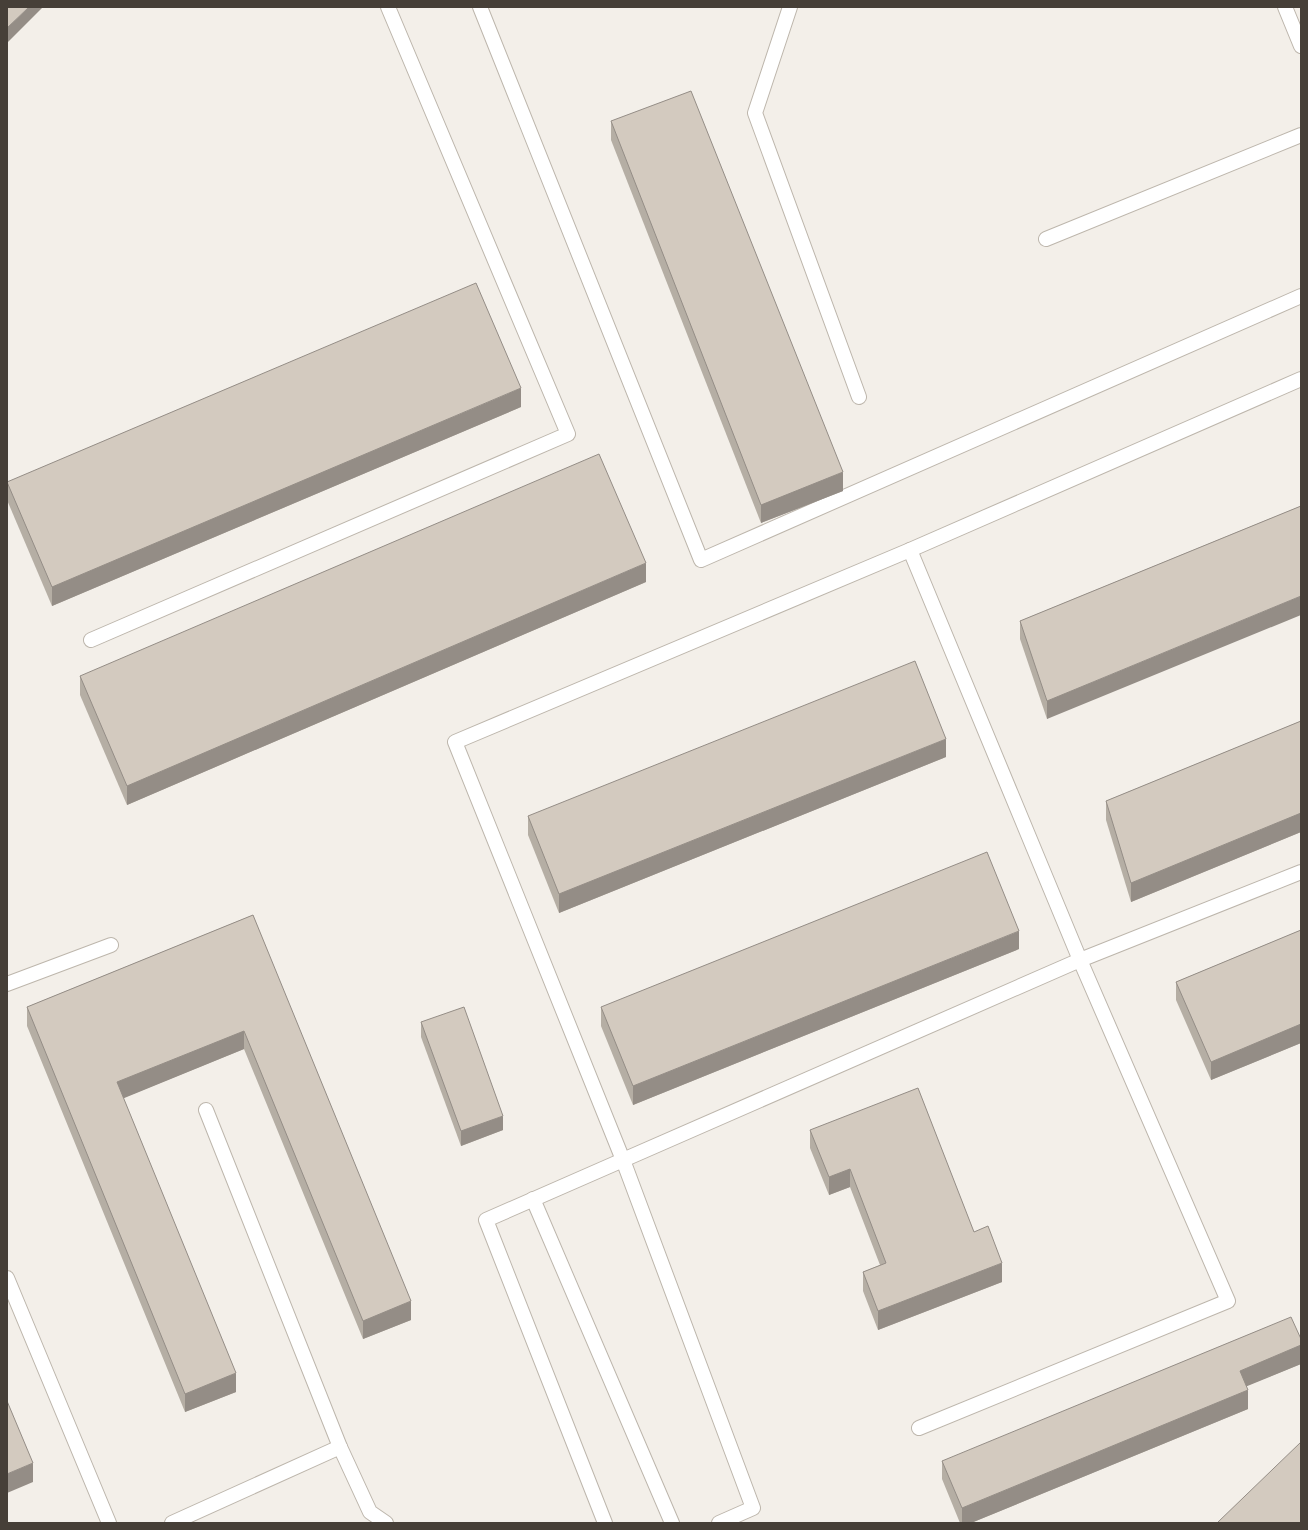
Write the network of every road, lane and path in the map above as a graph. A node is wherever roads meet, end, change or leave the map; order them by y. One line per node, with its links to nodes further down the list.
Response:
1 (388, 7): 12 (lane)
2 (480, 7): 8 (lane)
3 (790, 7): 10 (lane)
4 (1285, 7): 5 (lane)
5 (1301, 46)
6 (1301, 135): 7 (lane)
7 (1046, 239)
8 (1301, 296)
9 (1301, 380): 11 (lane)
10 (859, 397)
11 (910, 550): 15 (lane); 18 (lane)
12 (91, 640)
13 (1301, 872): 15 (lane)
14 (111, 944): 16 (lane)
15 (1080, 960): 18 (lane); 21 (lane)
16 (7, 984)
17 (206, 1110): 22 (lane)
18 (623, 1160): 19 (lane); 28 (lane)
19 (532, 1200): 26 (lane); 27 (lane)
20 (7, 1278): 23 (lane)
21 (919, 1428)
22 (340, 1447): 24 (lane); 25 (lane)
23 (109, 1523)
24 (172, 1523)
25 (386, 1523)
26 (605, 1523)
27 (672, 1523)
28 (719, 1523)

